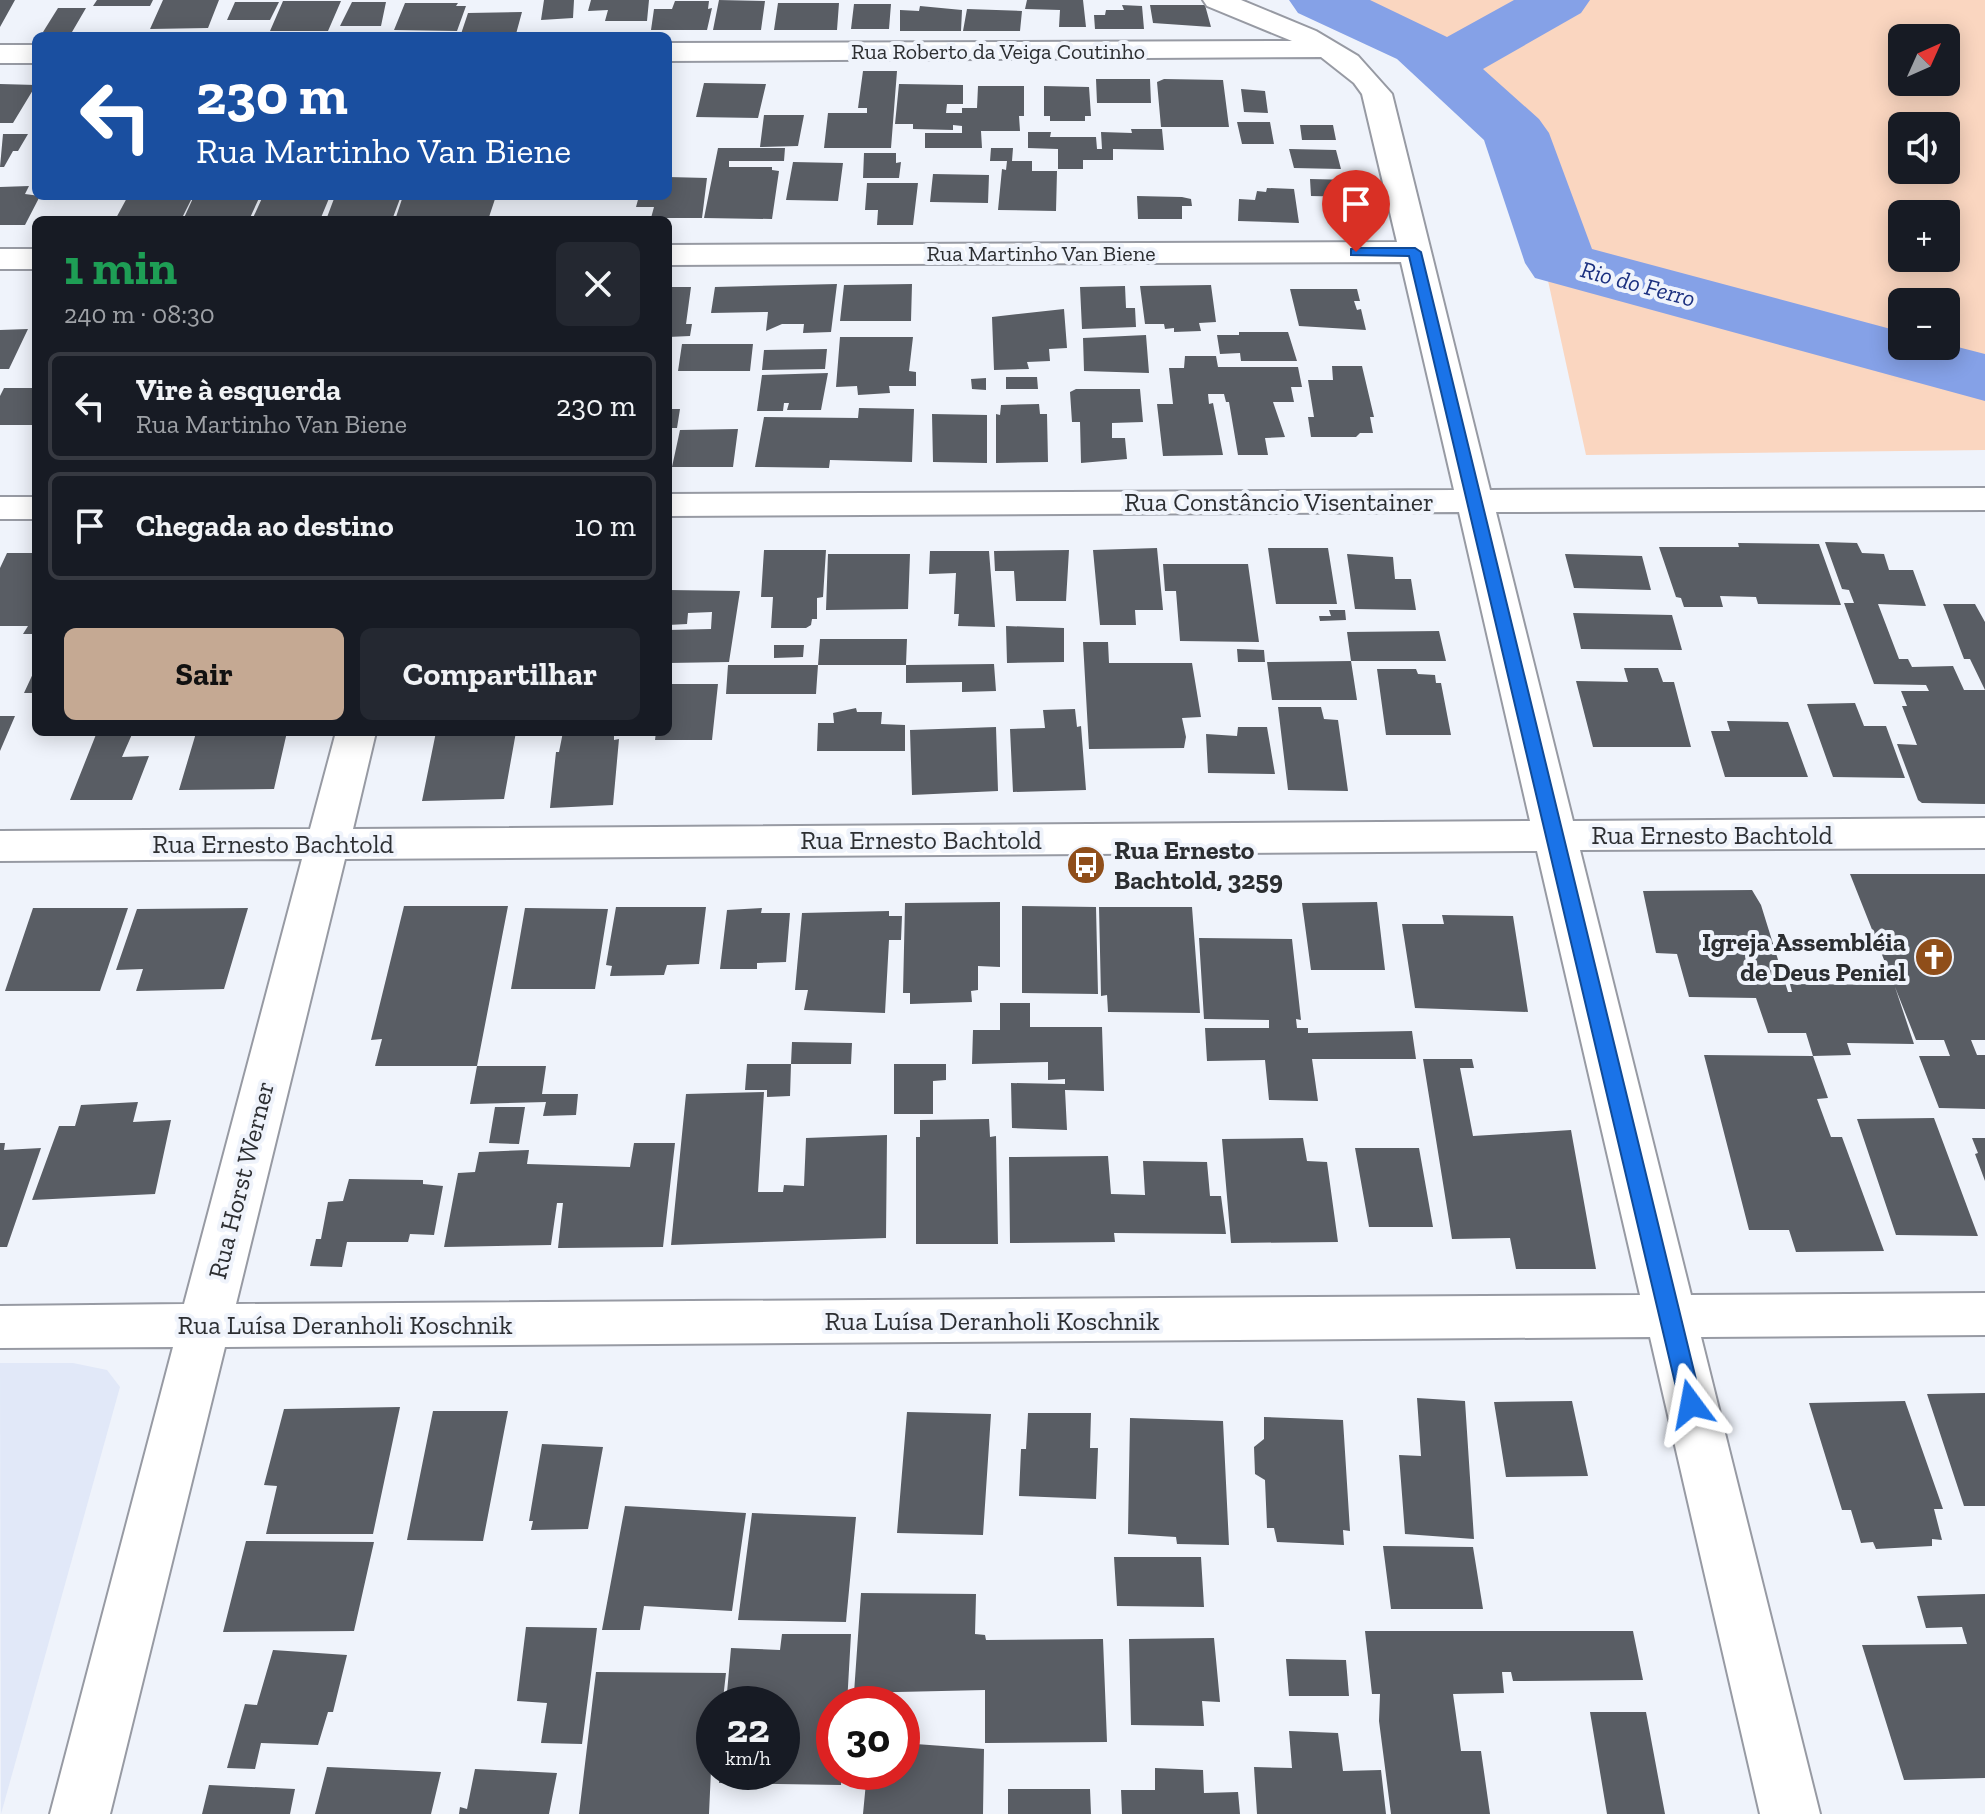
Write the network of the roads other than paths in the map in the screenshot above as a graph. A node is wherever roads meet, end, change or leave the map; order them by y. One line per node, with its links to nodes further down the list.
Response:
1 (1217, 0): 2 (street)
2 (1329, 49): 3 (street, Rua Roberto da Veiga Coutinho); 6 (street)
3 (672, 52)
4 (0, 54): 5 (street)
5 (32, 54)
6 (1415, 252): 7 (street, Rua Martinho Van Biene); 11 (street)
7 (672, 255)
8 (0, 259): 9 (street)
9 (32, 259)
10 (1985, 499): 11 (street, Rua Constâncio Visentainer)
11 (1475, 501): 12 (street, Rua Constâncio Visentainer); 17 (street)
12 (672, 505)
13 (0, 508): 14 (street)
14 (32, 508)
15 (355, 736): 18 (street, Rua Horst Werner)
16 (1985, 833): 17 (street, Rua Ernesto Bachtold)
17 (1555, 836): 18 (street, Rua Ernesto Bachtold); 21 (street)
18 (327, 844): 19 (street, Rua Ernesto Bachtold); 22 (street, Rua Horst Werner)
19 (0, 846)
20 (1985, 1314): 21 (street, Rua Luísa Deranholi Koschnik)
21 (1670, 1316): 22 (street, Rua Luísa Deranholi Koschnik); 25 (street)
22 (204, 1326): 23 (street, Rua Luísa Deranholi Koschnik); 24 (street, Rua Horst Werner)
23 (0, 1327)
24 (80, 1814)
25 (1790, 1814)

